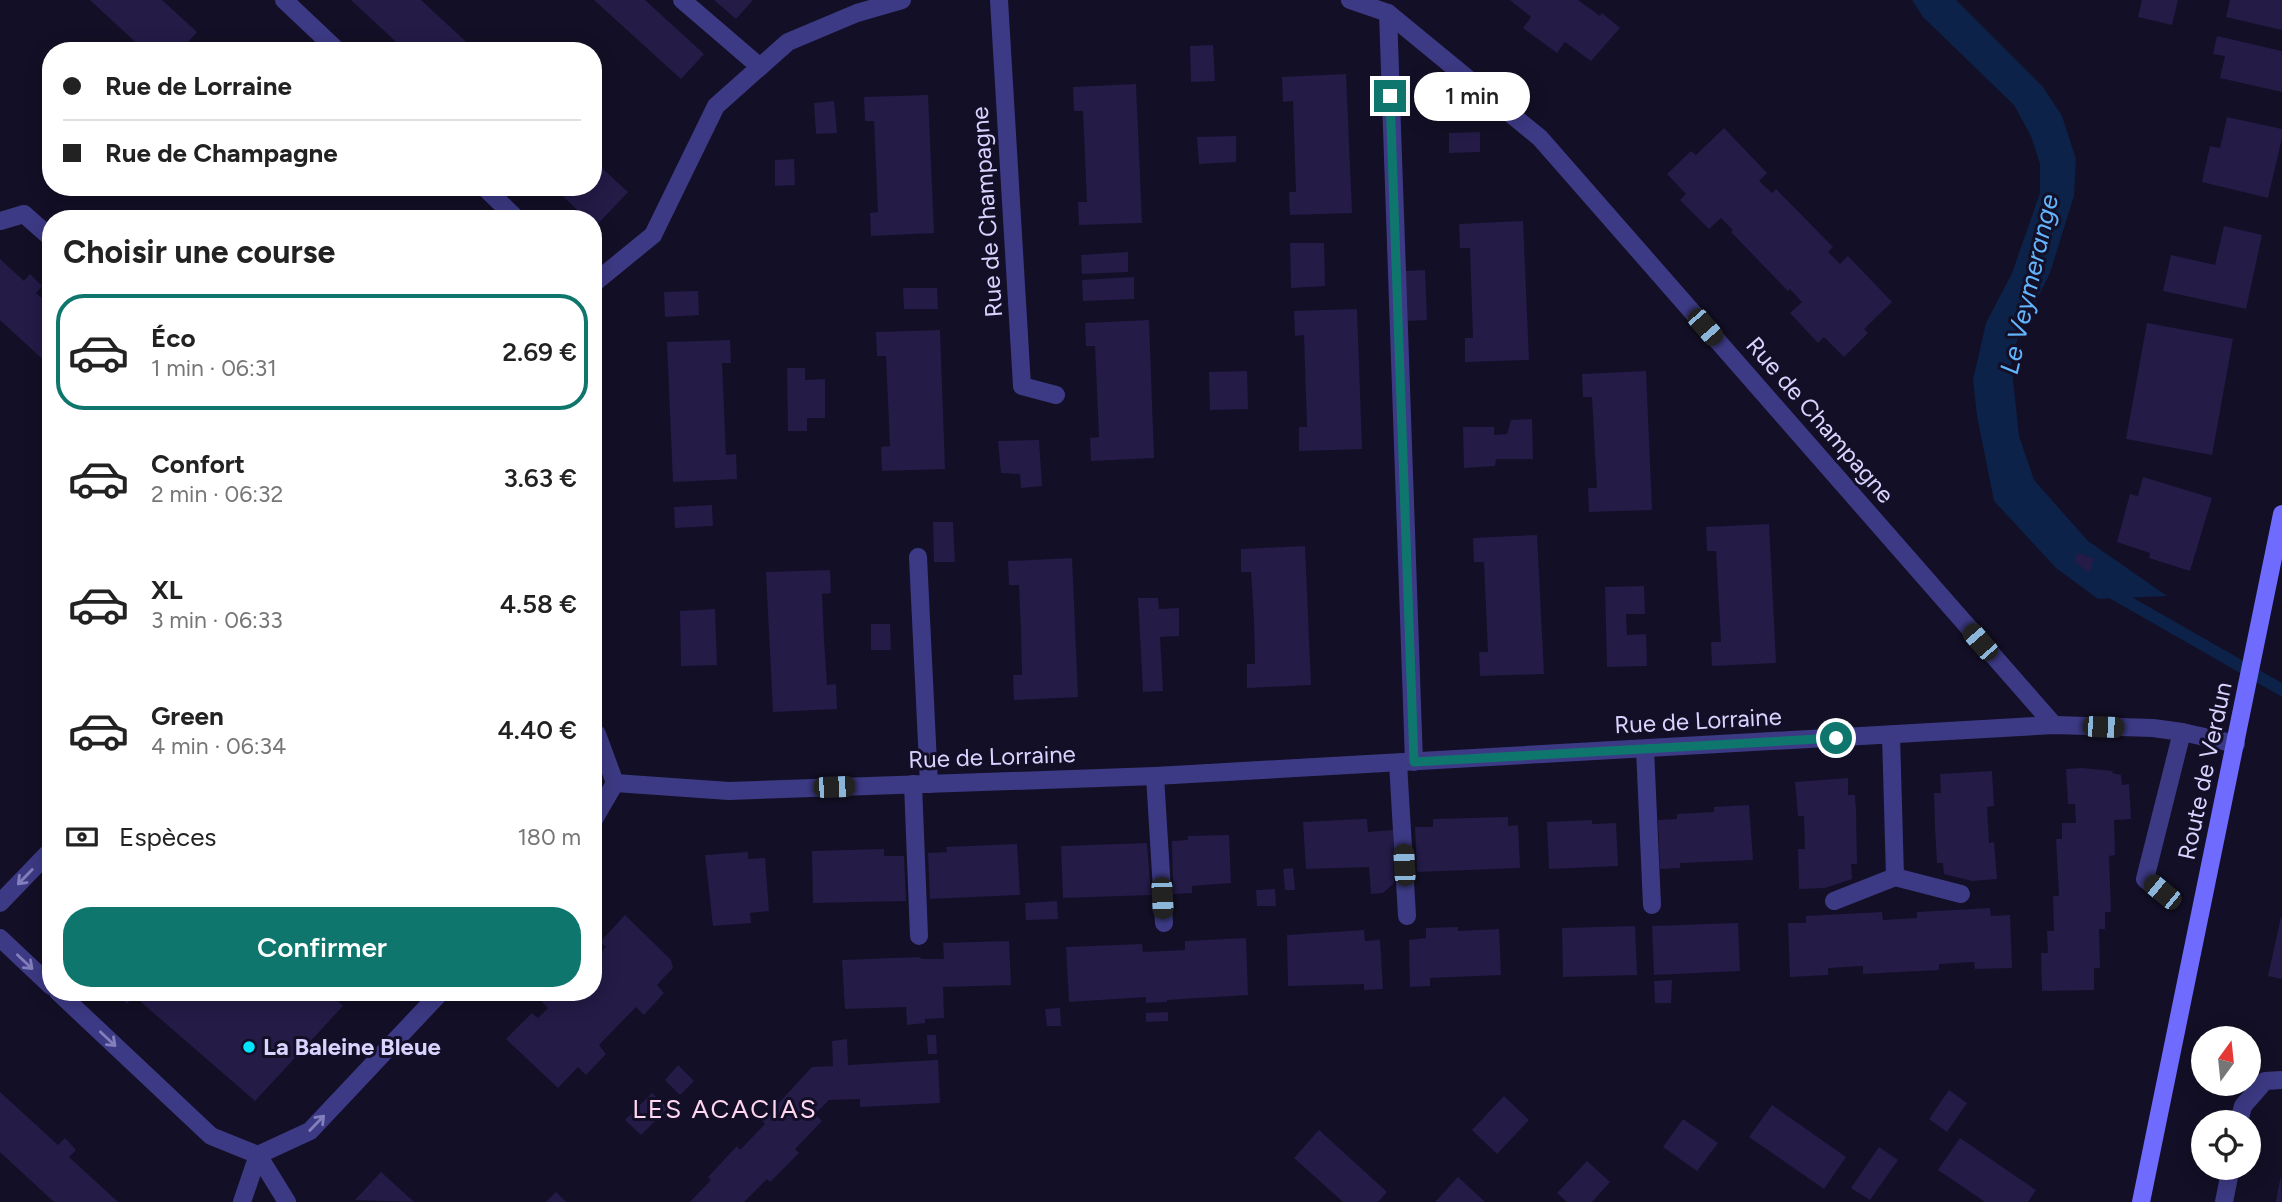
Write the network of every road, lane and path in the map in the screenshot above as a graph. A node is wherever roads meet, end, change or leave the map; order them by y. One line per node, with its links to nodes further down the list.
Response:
1 (284, 0): 7 (street)
2 (682, 0): 8 (street)
3 (902, 0): 8 (street)
4 (999, 0): 14 (street, Rue de Champagne)
5 (1350, 0): 6 (street, Rue de Champagne)
6 (1388, 13): 17 (street, Rue de Champagne); 23 (street)
7 (328, 42)
8 (760, 67): 13 (street)
9 (493, 196): 10 (street)
10 (508, 210)
11 (0, 221): 12 (street)
12 (42, 230)
13 (602, 277)
14 (1056, 395)
15 (2282, 514): 20 (main road, Route de Verdun)
16 (918, 557): 26 (street)
17 (2054, 726): 18 (street, Rue de Lorraine); 19 (street, Rue de Lorraine)
18 (2182, 732): 20 (street, Rue de Lorraine); 30 (street)
19 (1891, 735): 22 (street, Rue de Lorraine); 29 (street)
20 (2236, 744): 48 (main road, Route de Verdun)
21 (602, 748): 25 (street)
22 (1645, 749): 23 (street, Rue de Lorraine); 34 (street)
23 (1406, 763): 24 (street, Rue de Lorraine); 35 (street)
24 (1155, 776): 26 (street, Rue de Lorraine); 36 (street)
25 (615, 783): 26 (street, Rue de Lorraine); 27 (street)
26 (921, 784): 37 (street)
27 (602, 805)
28 (42, 859): 33 (street, one-way to 33)
29 (1895, 877): 31 (street); 32 (street)
30 (2162, 892)
31 (1961, 894)
32 (1834, 901)
33 (0, 903)
34 (1652, 905)
35 (1407, 916)
36 (1164, 923)
37 (919, 936)
38 (0, 938): 39 (street, one-way to 39)
39 (42, 978)
40 (68, 1001): 44 (street, one-way to 44)
41 (433, 1001): 44 (street, one-way to 41)
42 (2282, 1080): 43 (street)
43 (2241, 1110)
44 (258, 1156): 46 (street); 47 (street)
45 (2228, 1180): 49 (street)
46 (242, 1202)
47 (287, 1202)
48 (2141, 1202)
49 (2224, 1202)

